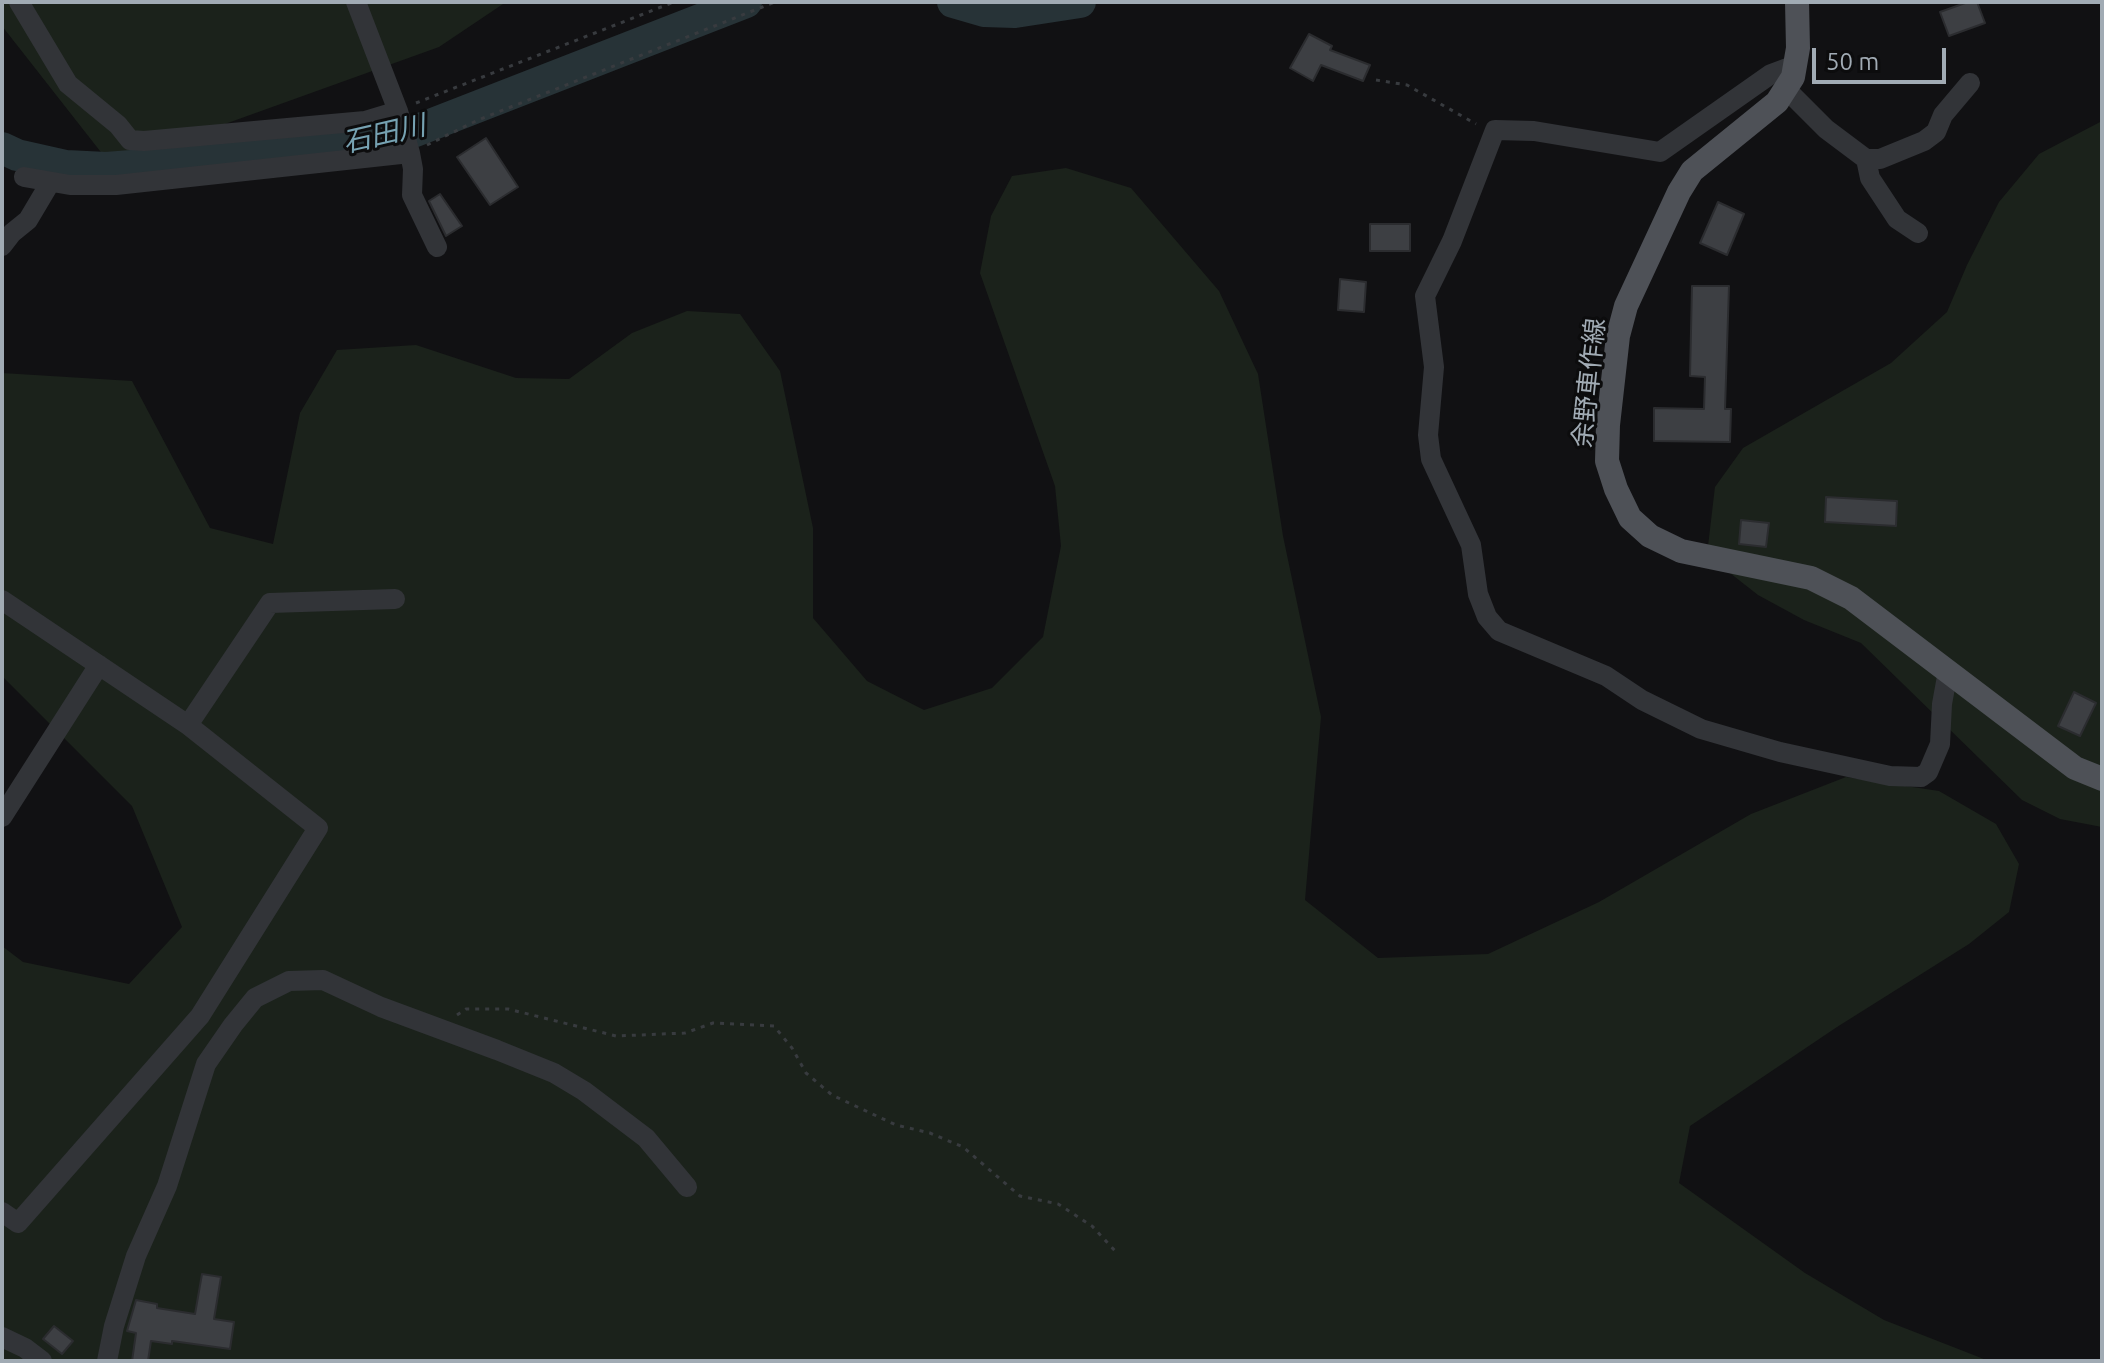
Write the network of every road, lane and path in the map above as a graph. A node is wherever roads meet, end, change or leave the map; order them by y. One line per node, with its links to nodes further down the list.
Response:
1 (19, 2): 10 (street)
2 (356, 2): 10 (street)
3 (674, 2): 10 (path)
4 (775, 2): 12 (path)
5 (1797, 2): 6 (main road, 余野車作線)
6 (1795, 65): 9 (main road, 余野車作線); 11 (street)
7 (1376, 80): 11 (path)
8 (1970, 83): 13 (street)
9 (1785, 88): 13 (street); 22 (main road, 余野車作線)
10 (398, 111): 12 (street)
11 (1495, 130): 22 (street)
12 (410, 153): 15 (street); 18 (street)
13 (1866, 159): 16 (street)
14 (24, 177): 15 (street)
15 (50, 183): 17 (street)
16 (1918, 233)
17 (2, 246)
18 (437, 247)
19 (395, 599): 23 (street)
20 (2, 600): 21 (street)
21 (99, 665): 23 (street); 25 (street)
22 (1948, 671): 24 (main road, 余野車作線)
23 (188, 725): 28 (street)
24 (2102, 779)
25 (2, 817)
26 (436, 1028): 27 (street); 29 (path); 32 (street)
27 (687, 1187)
28 (2, 1212)
29 (1117, 1253)
30 (2, 1337): 31 (street)
31 (42, 1361)
32 (107, 1361)

